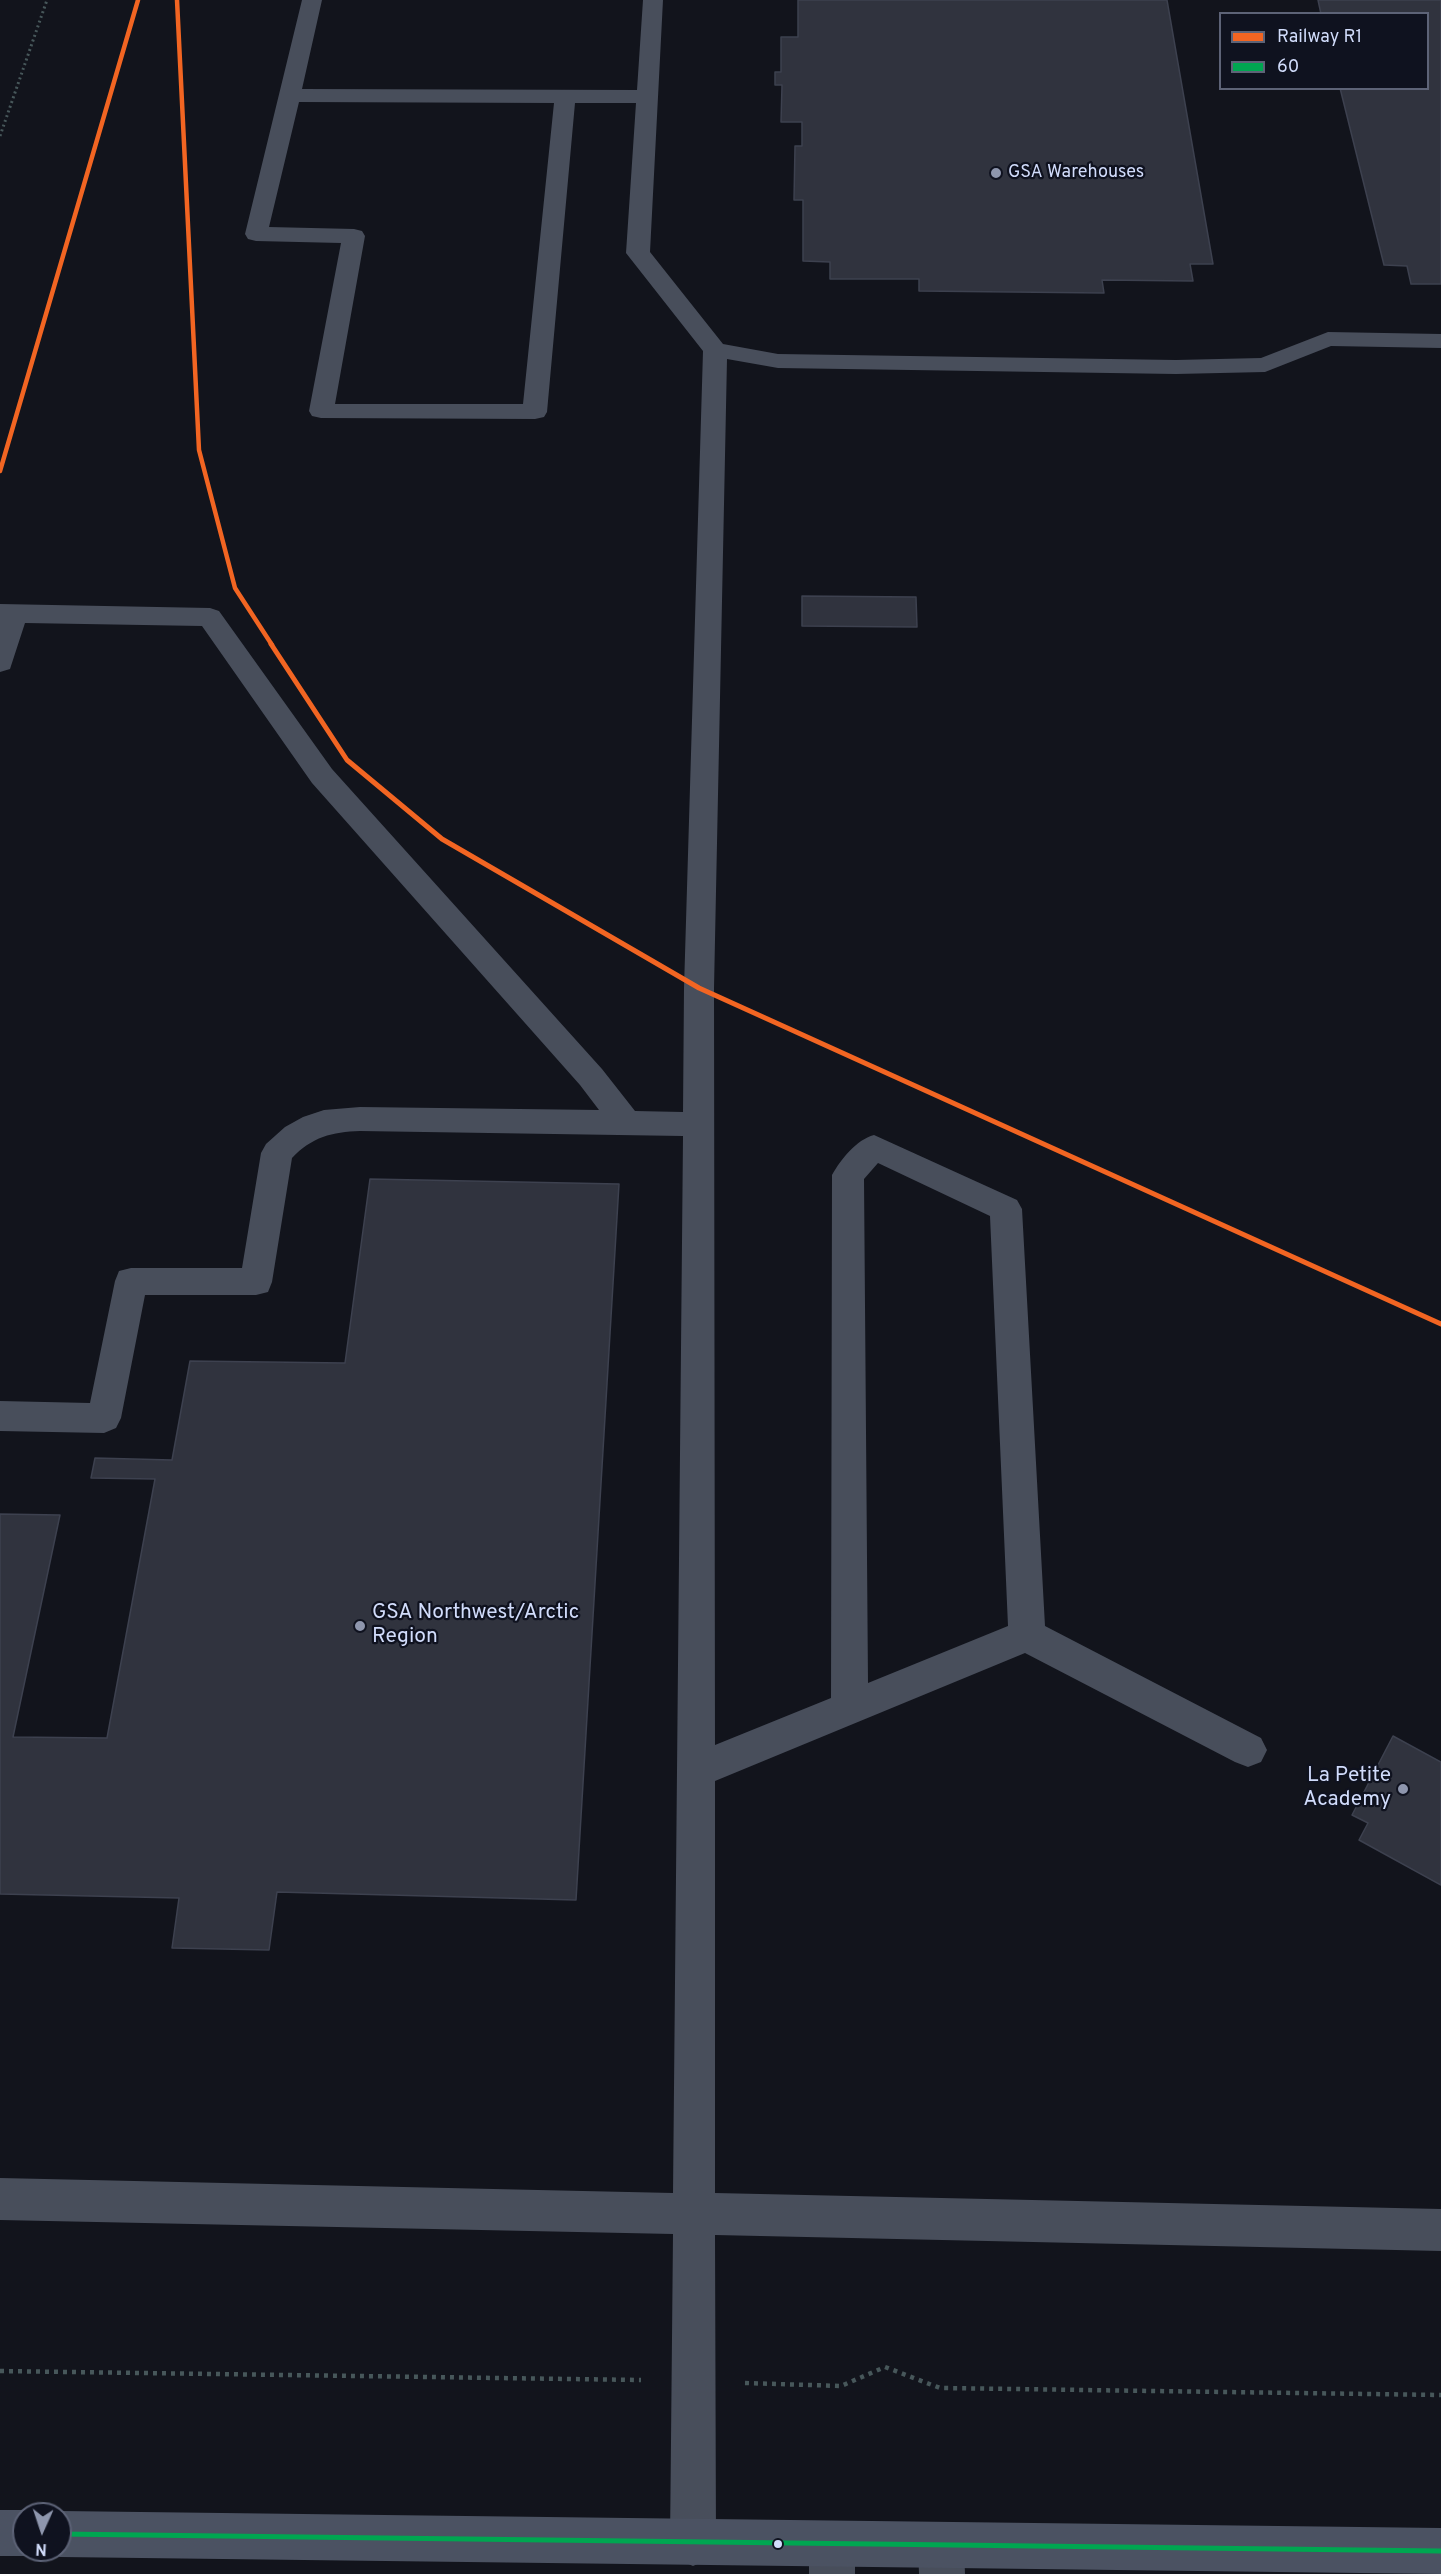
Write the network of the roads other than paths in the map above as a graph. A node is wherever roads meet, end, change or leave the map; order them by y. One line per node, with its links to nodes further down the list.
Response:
1 (312, 0): 3 (lane)
2 (653, 0): 5 (lane)
3 (290, 95): 4 (lane); 4 (lane)
4 (565, 96): 5 (lane)
5 (647, 96): 7 (lane)
6 (1441, 341): 7 (lane)
7 (715, 350): 11 (lane)
8 (7, 614): 9 (lane); 10 (lane)
9 (0, 663)
10 (627, 1123): 11 (lane); 12 (lane)
11 (699, 1124): 16 (lane)
12 (0, 1416)
13 (1027, 1635): 14 (lane); 14 (lane); 15 (lane)
14 (850, 1707): 16 (lane)
15 (1248, 1750)
16 (696, 1771): 18 (lane)
17 (0, 2199): 18 (lane)
18 (693, 2214): 19 (lane); 21 (lane)
19 (1441, 2230)
20 (72, 2534): 21 (main road)
21 (693, 2543): 23 (main road)
22 (1441, 2551): 24 (main road)
23 (832, 2560): 24 (main road)
24 (942, 2560)

